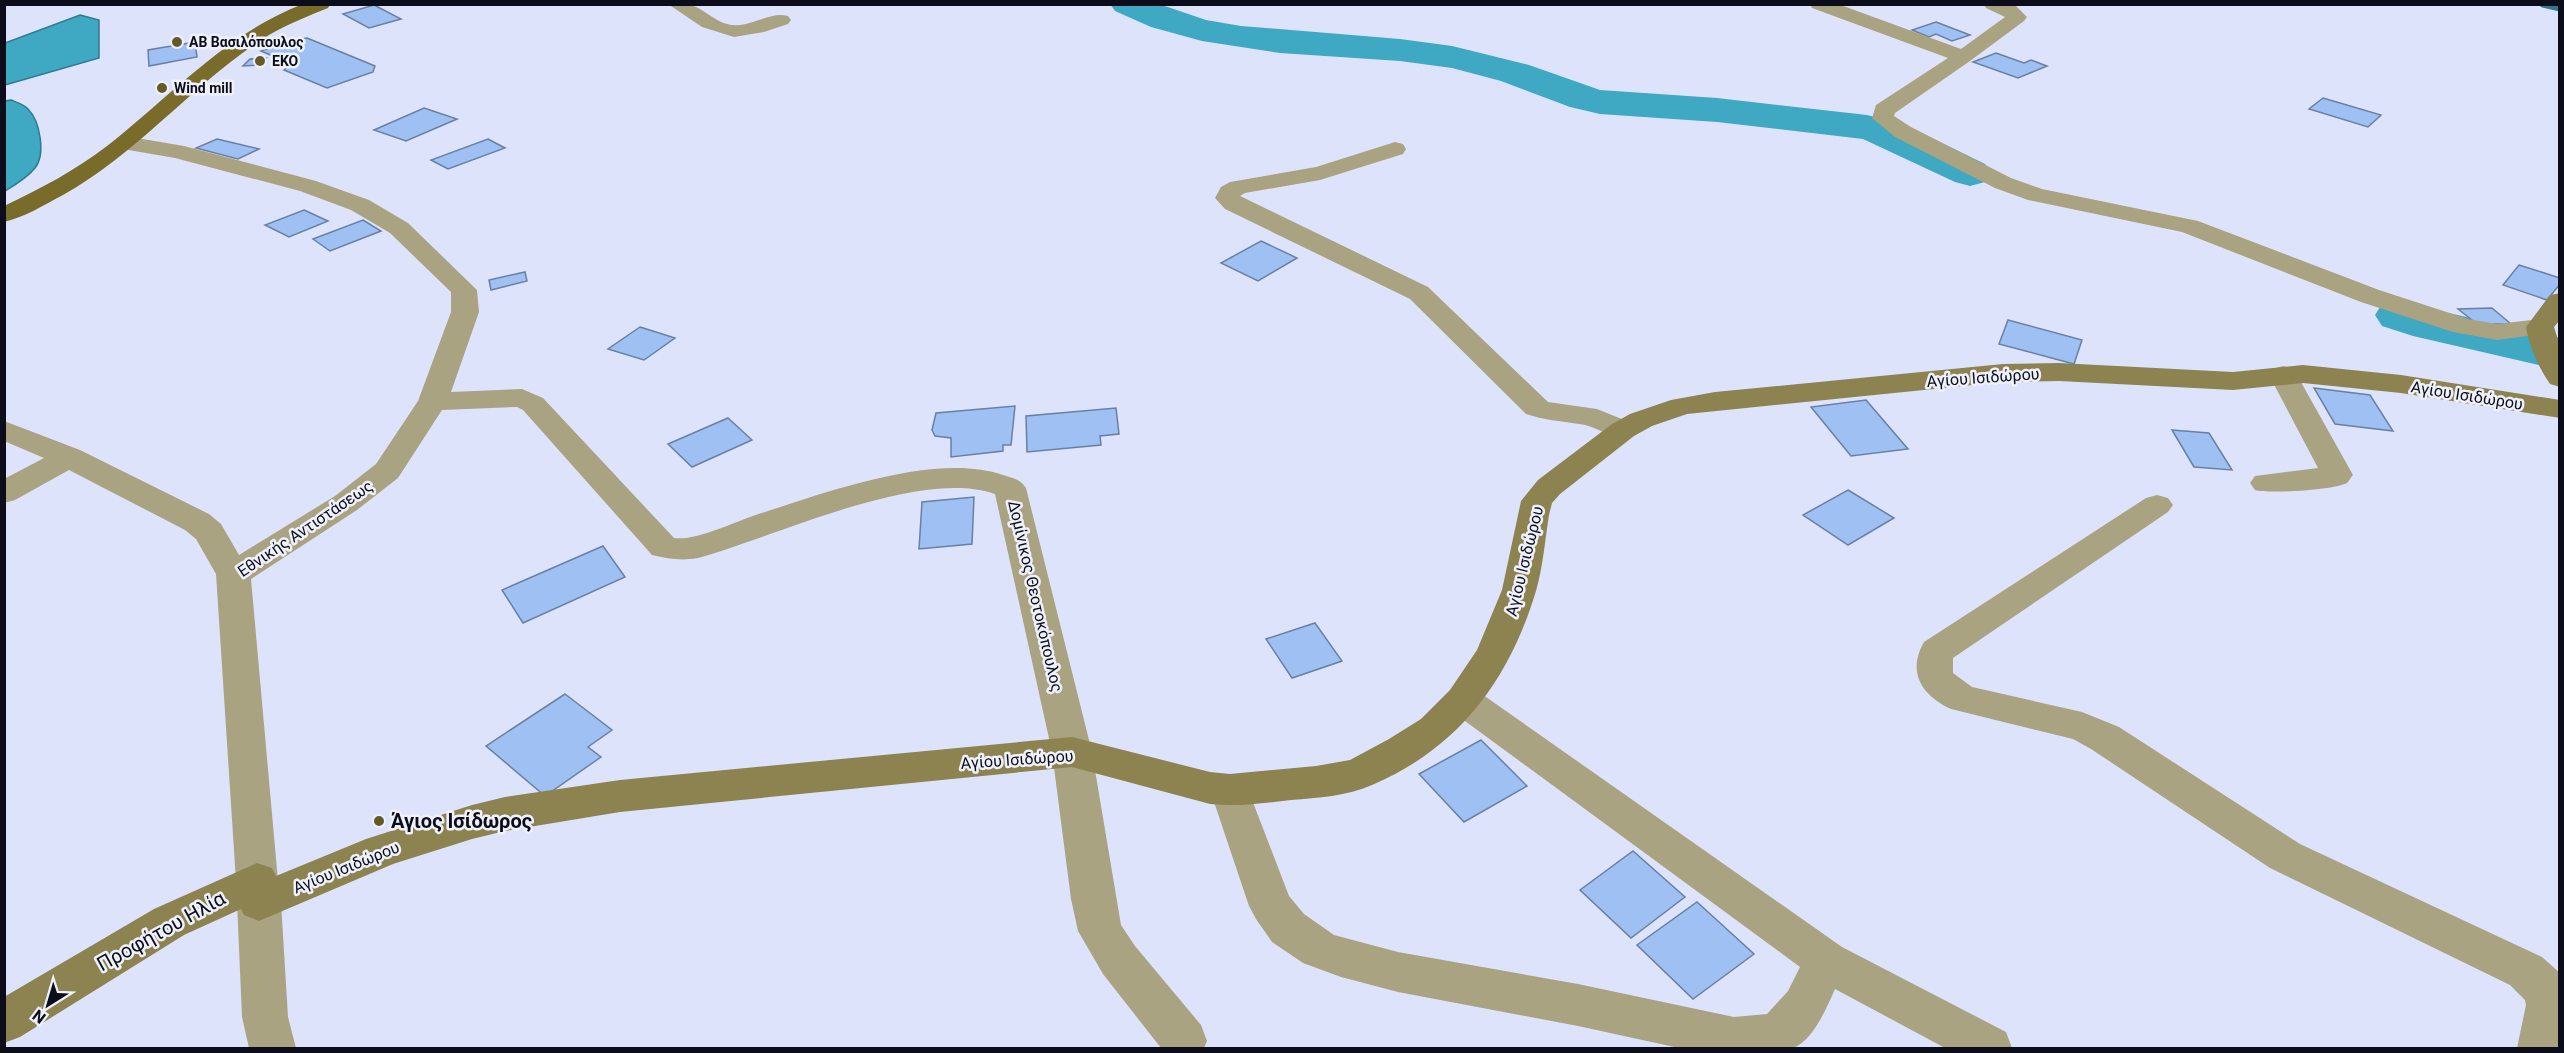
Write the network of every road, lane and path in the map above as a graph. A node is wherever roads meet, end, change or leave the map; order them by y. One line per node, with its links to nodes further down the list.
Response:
1 (321, 4): 7 (main road)
2 (677, 4): 5 (street)
3 (1820, 4): 6 (street)
4 (1993, 4): 6 (street)
5 (781, 20)
6 (1963, 57): 11 (street)
7 (125, 143): 9 (main road); 13 (street, Εθνικής Αντιστάσεως)
8 (1395, 149): 16 (street)
9 (4, 215)
10 (2559, 301): 11 (street)
11 (2552, 359)
12 (2283, 375): 14 (street, Αγίου Ισιδώρου); 16 (street, Αγίου Ισιδώρου); 18 (street)
13 (433, 400): 21 (street, Εθνικής Αντιστάσεως); 23 (street, Δομίνικος Θεοτοκόπουλος)
14 (2559, 409)
15 (4, 430): 17 (street)
16 (1623, 430): 22 (street, Αγίου Ισιδώρου)
17 (69, 457): 19 (street); 21 (street)
18 (2266, 483)
19 (4, 493)
20 (2157, 505): 31 (street)
21 (233, 574): 25 (street, Εθνικής Αντιστάσεως)
22 (1463, 700): 24 (street, Αγίου Ισιδώρου); 26 (street)
23 (1072, 752): 24 (street, Αγίου Ισιδώρου); 25 (street, Αγίου Ισιδώρου); 28 (street, Δομίνικος Θεοτοκόπουλος)
24 (1230, 790): 26 (street)
25 (258, 891): 27 (street, Προφήτου Ηλία); 29 (street, Εθνικής Αντιστάσεως)
26 (1826, 961): 30 (street)
27 (4, 1022)
28 (1184, 1041)
29 (272, 1048)
30 (1989, 1048)
31 (2540, 1048)

